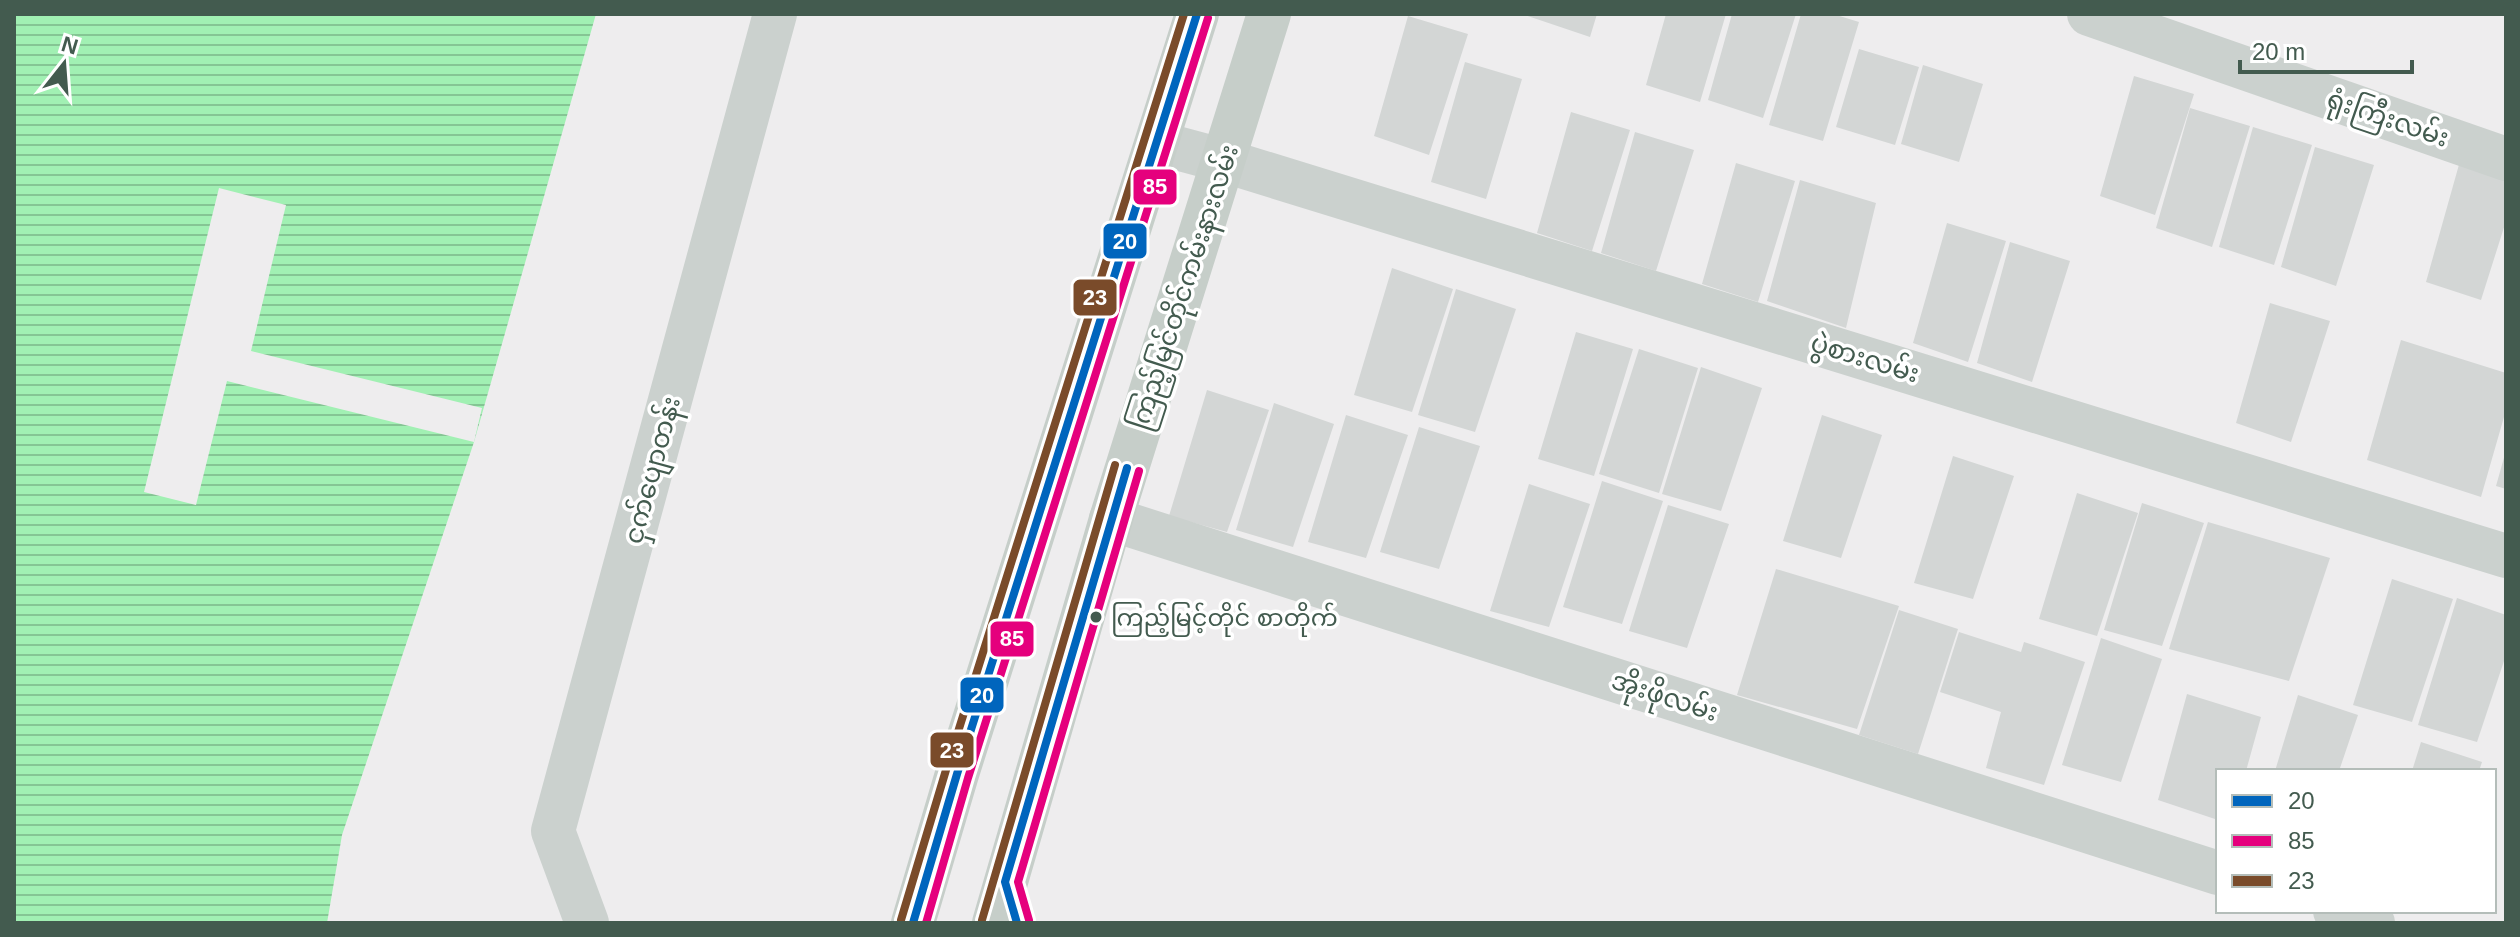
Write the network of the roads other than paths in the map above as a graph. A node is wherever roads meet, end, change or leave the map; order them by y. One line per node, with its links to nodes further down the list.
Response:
1 (775, 14): 13 (street, ငှက်ပျောတန်း)
2 (1197, 14): 5 (main road)
3 (1269, 14): 7 (main road, ကြည့်မြင်တိုင်ကမ်းနားလမ်း)
4 (2089, 14): 6 (street, ရုံးကြီးလမ်း)
5 (1158, 143): 7 (street, ပွဲစားလမ်း); 14 (main road)
6 (2506, 159)
7 (1225, 161): 8 (main road, ကြည့်မြင်တိုင်ကမ်းနားလမ်း); 9 (street, ပွဲစားလမ်း)
8 (1111, 519): 10 (street, အိုးဖိုလမ်း); 11 (main road, ကြည့်မြင်တိုင်ကမ်းနားလမ်း)
9 (2506, 556)
10 (2216, 872)
11 (1005, 909)
12 (2341, 913): 15 (street)
13 (587, 923)
14 (913, 923)
15 (2373, 923)

